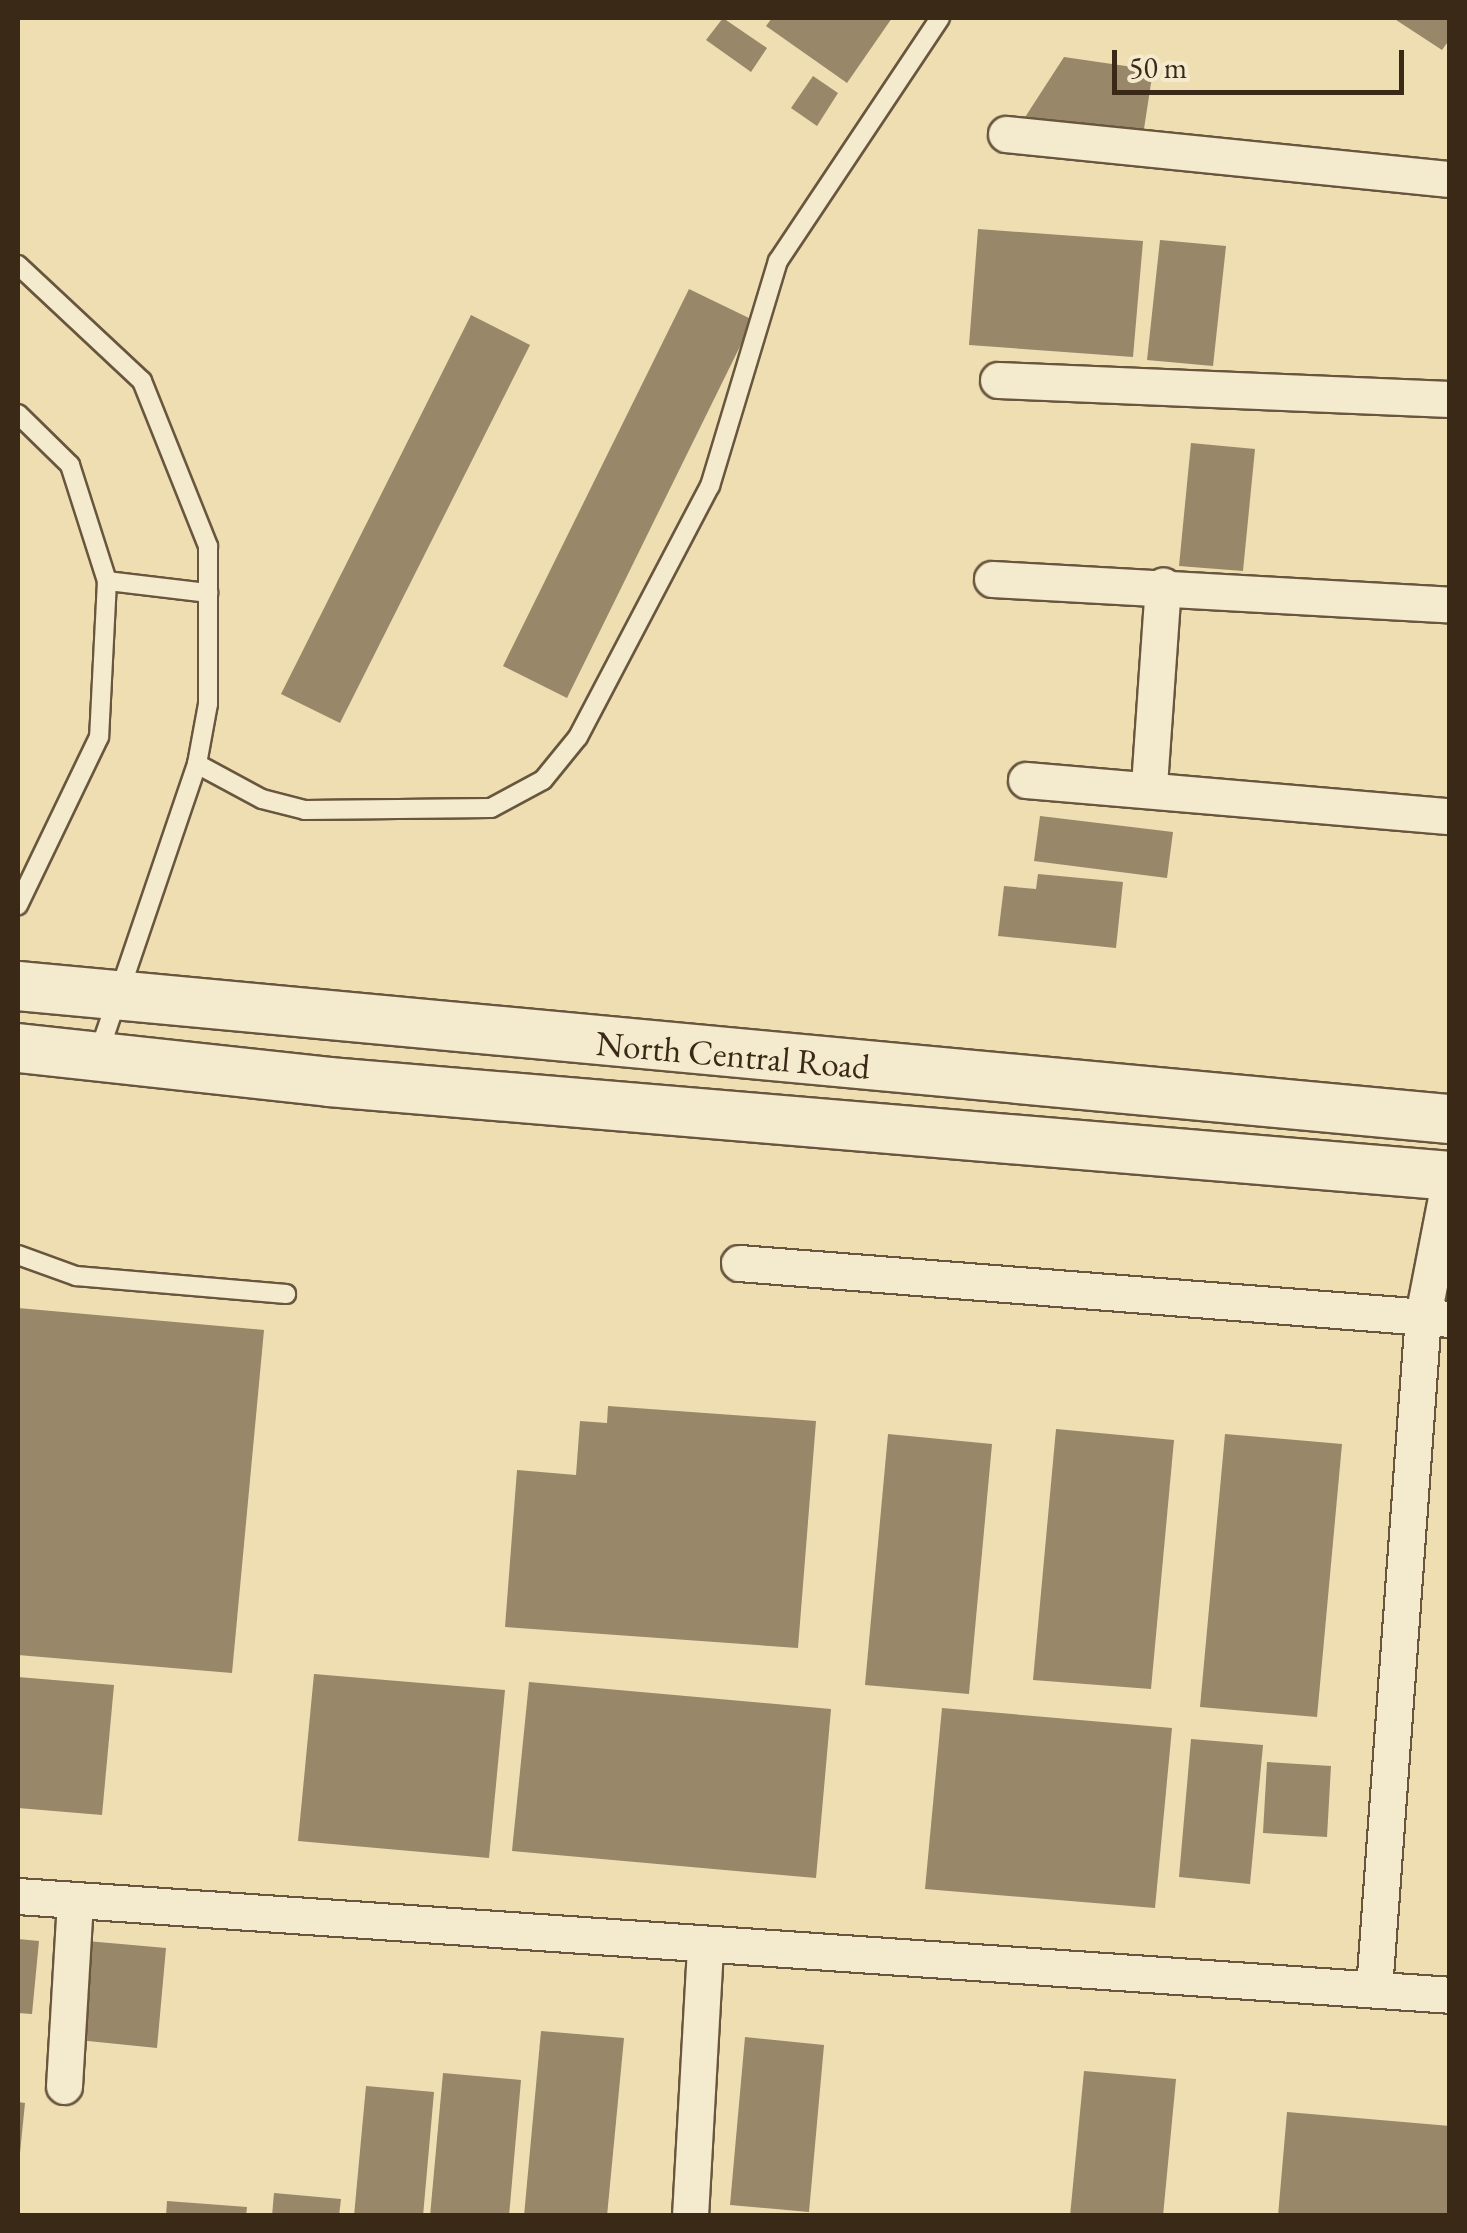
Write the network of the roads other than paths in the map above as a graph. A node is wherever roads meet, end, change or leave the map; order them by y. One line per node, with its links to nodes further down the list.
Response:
1 (940, 18): 13 (lane)
2 (1006, 134): 3 (street)
3 (1450, 179)
4 (18, 265): 11 (lane)
5 (998, 380): 6 (street)
6 (1450, 399)
7 (18, 414): 9 (lane)
8 (992, 579): 10 (street)
9 (107, 581): 11 (lane); 17 (lane)
10 (1163, 585): 12 (street); 15 (street)
11 (208, 593): 13 (lane)
12 (1450, 605)
13 (196, 764): 19 (lane)
14 (1026, 780): 15 (street)
15 (1149, 786): 16 (street)
16 (1450, 816)
17 (18, 906)
18 (18, 986): 19 (main road, North Central Road)
19 (116, 999): 21 (lane); 22 (main road, North Central Road)
20 (18, 1048): 21 (main road, North Central Road)
21 (96, 1059): 23 (main road, North Central Road)
22 (1450, 1119)
23 (1450, 1177): 27 (street)
24 (18, 1256): 26 (lane)
25 (739, 1263): 27 (street)
26 (286, 1294)
27 (1436, 1318): 31 (street)
28 (18, 1896): 29 (street)
29 (75, 1900): 30 (street); 33 (street)
30 (705, 1944): 31 (street); 34 (street)
31 (1374, 1990): 32 (street)
32 (1450, 1995)
33 (64, 2086)
34 (690, 2216)

